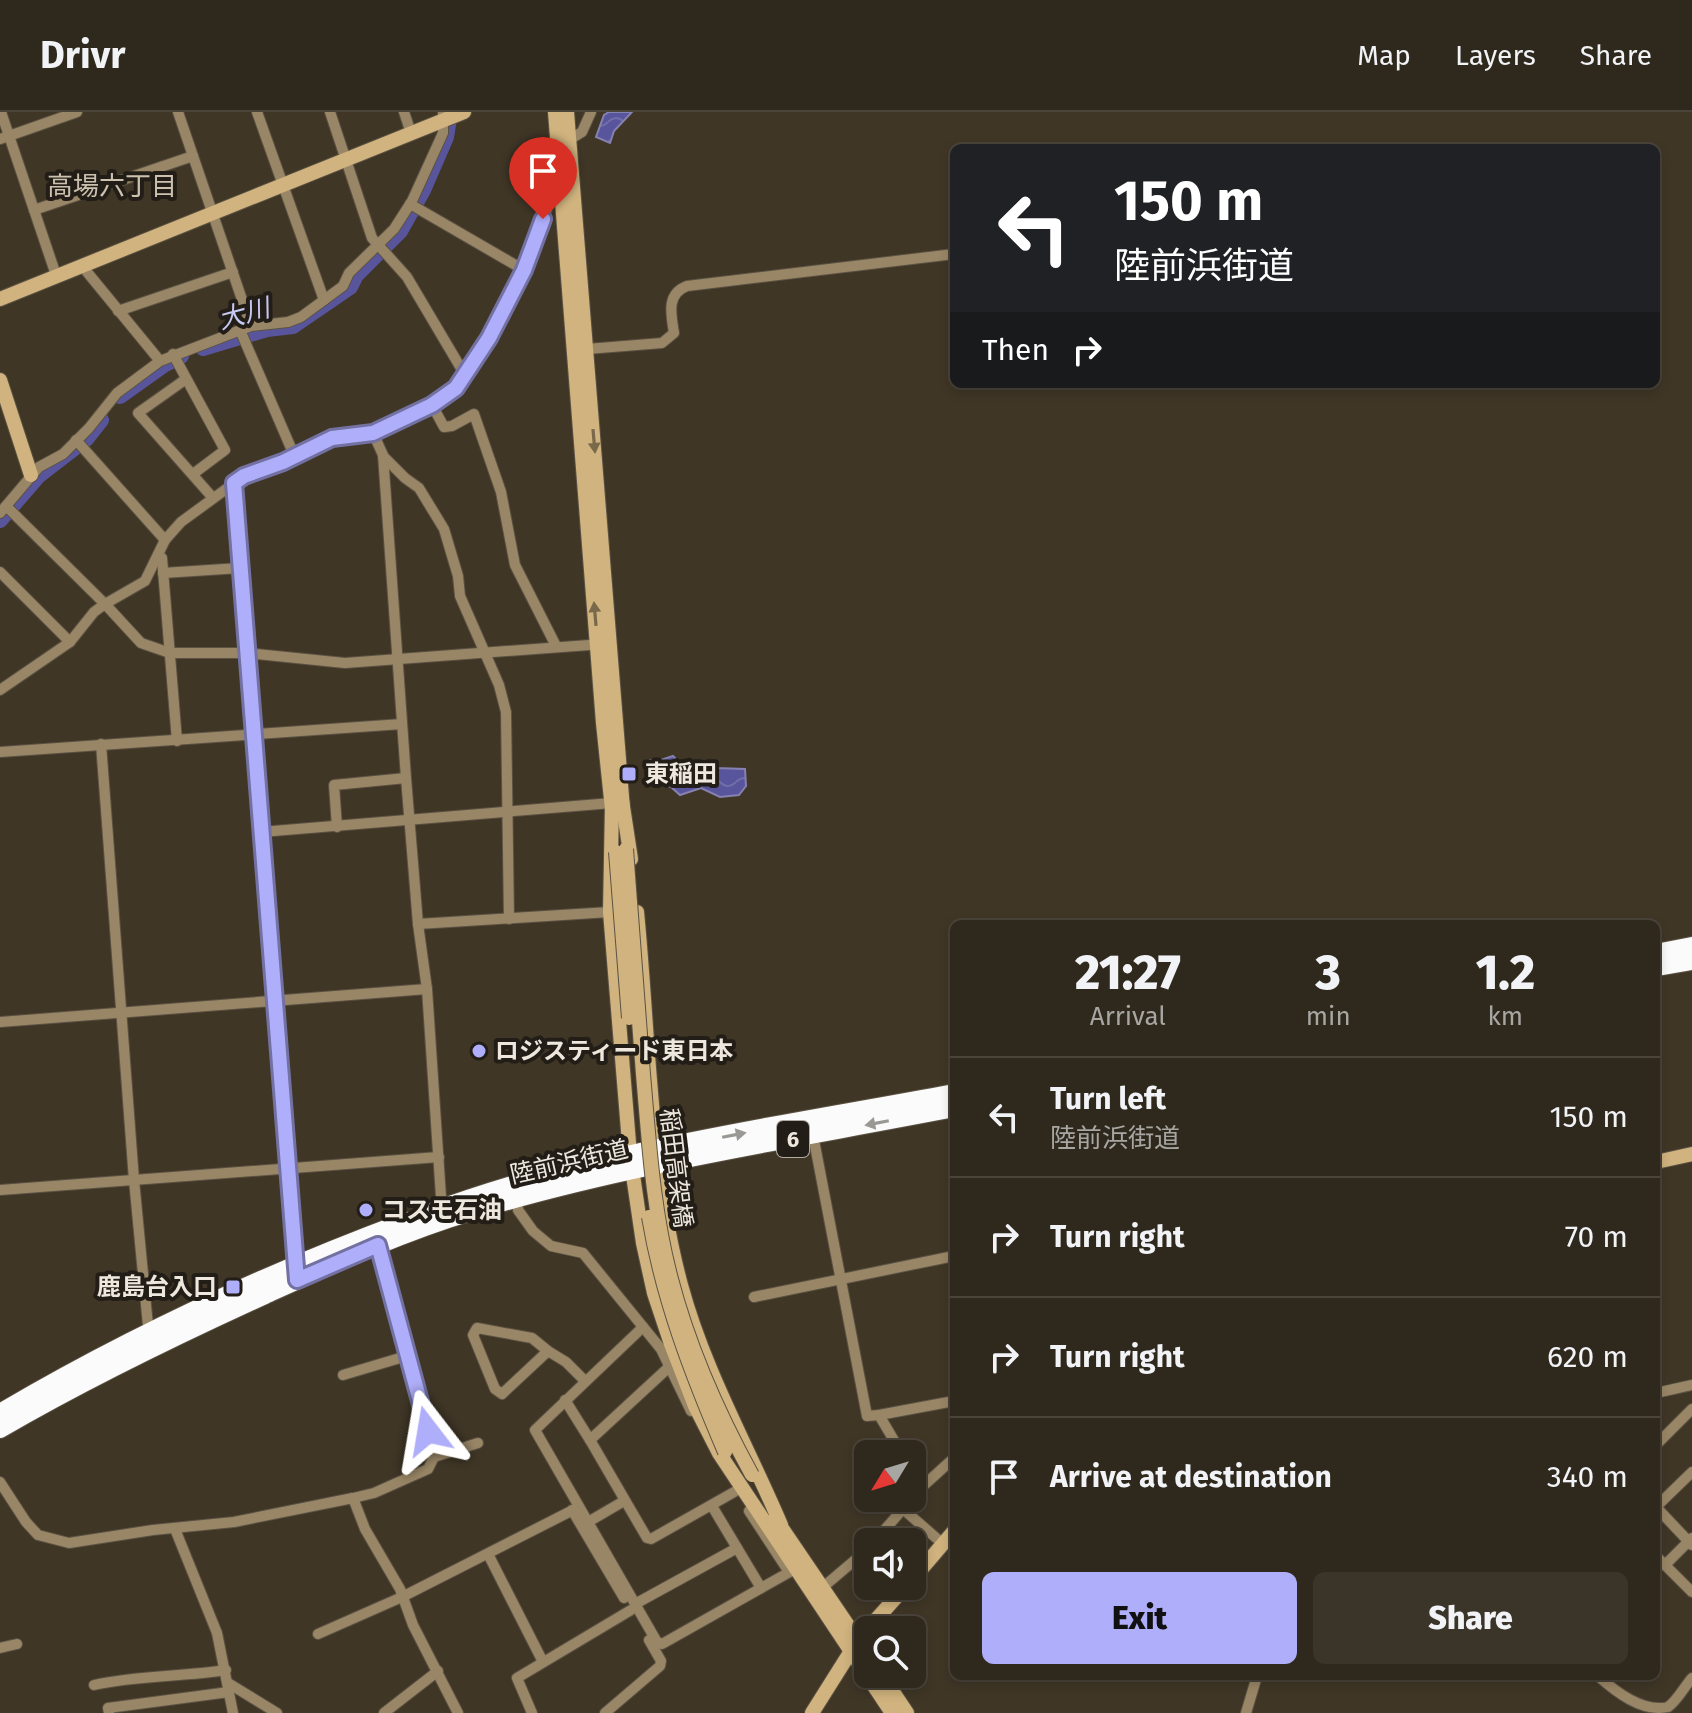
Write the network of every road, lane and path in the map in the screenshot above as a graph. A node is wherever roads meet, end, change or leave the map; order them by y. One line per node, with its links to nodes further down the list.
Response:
1 (1, 112): 13 (street)
2 (77, 112): 13 (street)
3 (178, 112): 15 (street)
4 (257, 112): 17 (street)
5 (330, 112): 16 (street)
6 (404, 112): 12 (street)
7 (464, 112): 11 (street)
8 (555, 112): 18 (street)
9 (567, 112): 14 (street)
10 (591, 112): 14 (street)
11 (442, 116): 12 (street); 19 (street)
12 (411, 133): 16 (street)
13 (5, 137): 20 (street)
14 (569, 140): 33 (street)
15 (193, 156): 20 (street); 21 (street)
16 (346, 159): 17 (street); 22 (street)
17 (282, 183): 21 (street); 29 (street)
18 (562, 192): 25 (street); 56 (street, one-way to 18)
19 (410, 204): 22 (street); 25 (street)
20 (34, 210): 27 (street)
21 (212, 213): 24 (street); 26 (street)
22 (378, 246): 29 (street); 36 (street)
23 (950, 254): 33 (street)
24 (83, 264): 27 (street); 30 (street)
25 (524, 270): 36 (street)
26 (233, 272): 30 (street); 31 (street)
27 (56, 275): 28 (street)
28 (0, 299)
29 (324, 300): 31 (street)
30 (118, 311): 35 (street)
31 (251, 326): 32 (street)
32 (240, 330): 34 (street); 42 (street)
33 (587, 349): 56 (street, one-way to 56)
34 (173, 354): 35 (street); 37 (street)
35 (160, 361): 41 (street)
36 (465, 375): 39 (street)
37 (186, 379): 44 (street); 44 (street)
38 (0, 380): 45 (street)
39 (432, 405): 40 (street); 57 (street)
40 (373, 433): 42 (street); 43 (street)
41 (76, 440): 45 (street); 49 (street)
42 (294, 455): 46 (street)
43 (383, 455): 58 (street); 61 (street)
44 (193, 474): 47 (street)
45 (31, 475): 48 (street)
46 (234, 483): 47 (street); 51 (street)
47 (213, 498): 49 (street)
48 (3, 510): 54 (street)
49 (165, 540): 50 (street)
50 (159, 556): 53 (street); 54 (street)
51 (240, 568): 53 (street); 60 (street)
52 (0, 572): 55 (street)
53 (163, 573): 59 (street)
54 (105, 604): 55 (street); 59 (street)
55 (70, 642): 62 (street)
56 (604, 644): 57 (street); 69 (street)
57 (556, 646): 58 (street)
58 (485, 652): 61 (street); 70 (street)
59 (170, 653): 60 (street); 65 (street)
60 (246, 653): 61 (street); 64 (street)
61 (398, 658): 63 (street)
62 (0, 690)
63 (402, 724): 64 (street); 68 (street)
64 (254, 734): 65 (street); 73 (street)
65 (177, 741): 66 (street)
66 (101, 744): 67 (street); 84 (street)
67 (0, 752)
68 (406, 778): 71 (street); 72 (street)
69 (617, 802): 70 (street); 74 (street); 75 (street); 91 (street)
70 (509, 812): 71 (street); 76 (street)
71 (411, 821): 72 (street); 77 (street)
72 (337, 827): 73 (street)
73 (261, 832): 83 (street)
74 (621, 851): 128 (street, 稲田高架橋, bridge); 128 (street, 稲田高架橋, bridge)
75 (610, 912): 76 (street); 93 (street)
76 (509, 919): 77 (street)
77 (418, 924): 82 (street)
78 (1692, 946): 79 (highway)
79 (1660, 952)
80 (1692, 961): 81 (highway)
81 (1660, 966)
82 (427, 989): 83 (street); 90 (street)
83 (275, 1001): 84 (street); 94 (street)
84 (122, 1012): 85 (street); 95 (street)
85 (0, 1022)
86 (950, 1108): 91 (highway, 陸前浜街道 / 6, one-way to 86)
87 (950, 1108): 88 (highway, 陸前浜街道 / 6, one-way to 88)
88 (813, 1135): 91 (highway, 陸前浜街道 / 6); 102 (street)
89 (1692, 1154): 92 (street)
90 (439, 1157): 94 (street); 98 (street)
91 (658, 1158): 93 (highway, 陸前浜街道 / 6); 138 (street)
92 (1660, 1161)
93 (631, 1163): 97 (highway, 陸前浜街道 / 6); 98 (highway, 陸前浜街道 / 6); 128 (street)
94 (287, 1169): 95 (street); 101 (street)
95 (134, 1180): 96 (street); 105 (street)
96 (0, 1190)
97 (517, 1198): 98 (highway, 陸前浜街道 / 6); 104 (street)
98 (446, 1213): 99 (highway, 陸前浜街道 / 6); 101 (highway, 陸前浜街道 / 6)
99 (378, 1245): 101 (highway, 陸前浜街道 / 6); 107 (street)
100 (950, 1257): 102 (street)
101 (296, 1274): 105 (highway, 陸前浜街道 / 6)
102 (841, 1279): 103 (street); 117 (street)
103 (754, 1297)
104 (643, 1327): 108 (street); 110 (street)
105 (151, 1340): 116 (highway, 陸前浜街道 / 6); 118 (highway, 陸前浜街道 / 6)
106 (548, 1351): 106 (street); 110 (street)
107 (410, 1355): 109 (street); 123 (street)
108 (668, 1368): 119 (street); 128 (street)
109 (343, 1375)
110 (585, 1381): 113 (street)
111 (1692, 1385): 112 (street)
112 (1660, 1392)
113 (565, 1400): 119 (street); 133 (street)
114 (950, 1402): 117 (street)
115 (1692, 1409): 121 (street)
116 (0, 1413)
117 (879, 1415): 120 (street)
118 (0, 1429)
119 (590, 1440): 130 (street)
120 (894, 1440)
121 (1660, 1441)
122 (478, 1443): 123 (street)
123 (434, 1457): 129 (street)
124 (950, 1462): 127 (street)
125 (1692, 1472): 131 (street)
126 (0, 1482): 140 (street)
127 (926, 1483)
128 (744, 1485): 132 (street); 138 (street); 150 (street)
129 (353, 1498): 140 (street); 154 (street)
130 (624, 1501): 132 (street); 137 (street)
131 (1660, 1503)
132 (712, 1506): 144 (street)
133 (576, 1509): 137 (street); 145 (street); 156 (street)
134 (1660, 1511): 142 (street)
135 (900, 1512): 139 (street)
136 (906, 1512): 143 (street)
137 (588, 1522): 156 (street)
138 (781, 1525): 152 (street)
139 (886, 1528)
140 (175, 1529): 165 (street)
141 (950, 1536): 143 (street)
142 (1691, 1541): 149 (street)
143 (943, 1544): 148 (street)
144 (737, 1548): 151 (street); 156 (street)
145 (488, 1554): 154 (street); 164 (street)
146 (1660, 1560): 149 (street)
147 (854, 1563): 152 (street)
148 (926, 1564)
149 (1665, 1565): 153 (street)
150 (792, 1570): 151 (street); 161 (street)
151 (761, 1588): 156 (street)
152 (822, 1588): 160 (street)
153 (1692, 1592)
154 (402, 1597): 158 (street); 166 (street)
155 (894, 1600): 157 (street)
156 (633, 1607): 164 (street); 180 (street)
157 (881, 1616)
158 (318, 1634)
159 (17, 1644): 162 (street)
160 (854, 1645)
161 (854, 1646)
162 (0, 1648)
163 (854, 1649): 181 (street)
164 (543, 1662): 179 (street)
165 (226, 1670): 170 (street); 171 (street)
166 (438, 1671): 177 (street); 178 (street)
167 (1692, 1678): 169 (street)
168 (1256, 1680): 184 (street)
169 (1603, 1680)
170 (94, 1685)
171 (228, 1688): 174 (street); 175 (street); 176 (street)
172 (878, 1688): 182 (street)
173 (890, 1688): 183 (street)
174 (109, 1713)
175 (233, 1713)
176 (277, 1713)
177 (384, 1713)
178 (458, 1713)
179 (532, 1713)
180 (605, 1713)
181 (812, 1713)
182 (892, 1713)
183 (907, 1713)
184 (1246, 1713)

